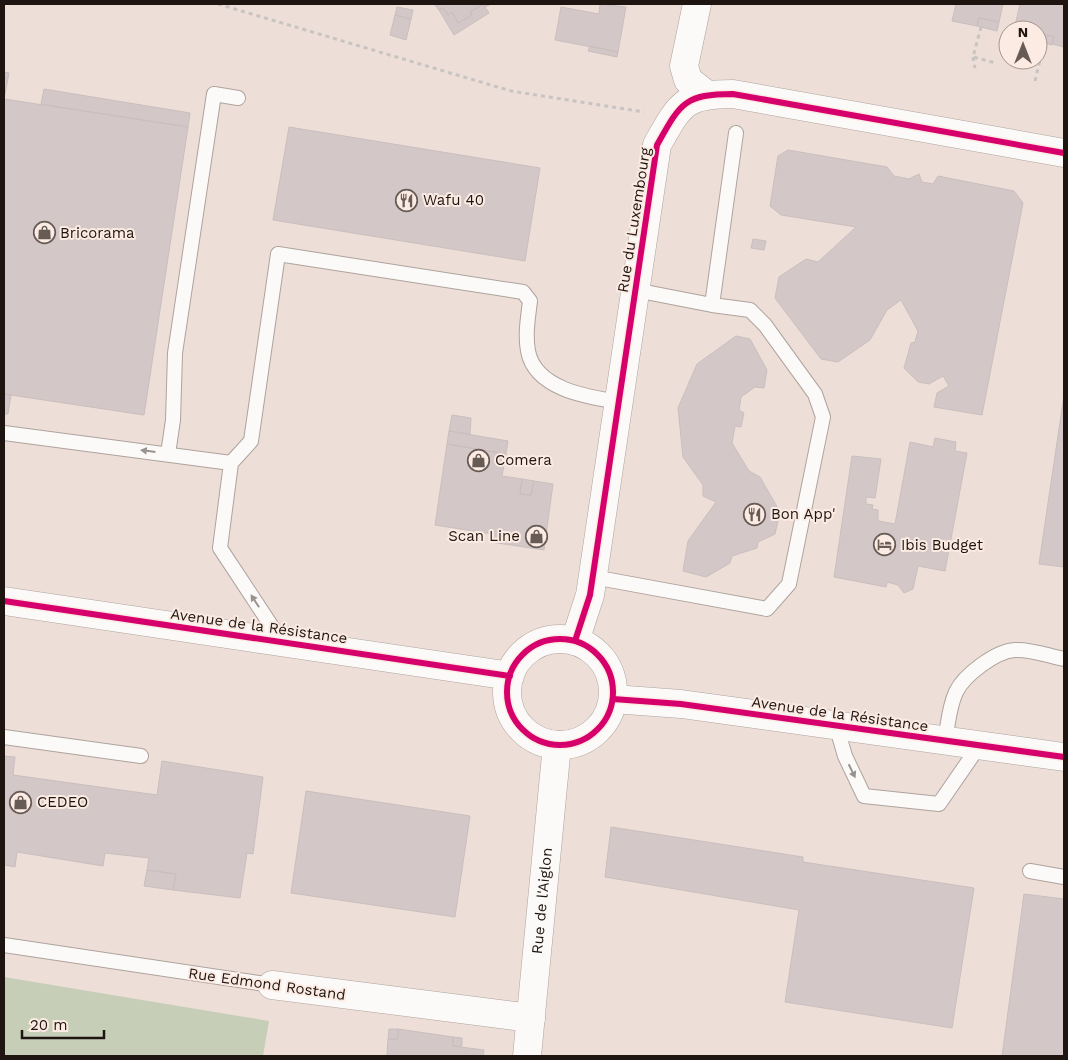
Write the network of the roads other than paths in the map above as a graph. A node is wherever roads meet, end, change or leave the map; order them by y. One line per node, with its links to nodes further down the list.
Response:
1 (697, 4): 2 (street)
2 (706, 94): 5 (street, Rue du Luxembourg); 6 (street, Rue du Luxembourg)
3 (238, 98): 10 (lane)
4 (736, 133): 7 (lane)
5 (1064, 153)
6 (635, 290): 7 (lane); 8 (street, Rue du Luxembourg)
7 (712, 305): 12 (lane)
8 (619, 402): 11 (lane); 12 (street, Rue du Luxembourg)
9 (4, 433): 10 (lane, one-way to 9)
10 (168, 454): 11 (lane)
11 (231, 463): 15 (lane, one-way to 11)
12 (592, 577): 14 (street, Rue du Luxembourg)
13 (4, 601): 15 (street, Avenue de la Résistance)
14 (575, 640): 17 (street); 18 (street)
15 (282, 642): 17 (street, Avenue de la Résistance)
16 (1064, 659): 21 (lane)
17 (510, 676): 22 (street)
18 (613, 699): 19 (street, Avenue de la Résistance); 22 (street)
19 (836, 725): 21 (street, Avenue de la Résistance); 23 (lane, one-way to 23)
20 (4, 737): 24 (lane)
21 (945, 741): 23 (street, Avenue de la Résistance)
22 (557, 745): 30 (street, Rue de l'Aiglon)
23 (979, 746): 25 (street, Avenue de la Résistance)
24 (141, 756)
25 (1064, 757)
26 (1030, 871): 27 (lane)
27 (1064, 876)
28 (4, 945): 29 (lane, Rue Edmond Rostand)
29 (272, 985): 30 (street, Rue Edmond Rostand)
30 (531, 1018): 31 (street, Rue de l'Aiglon)
31 (527, 1056)

